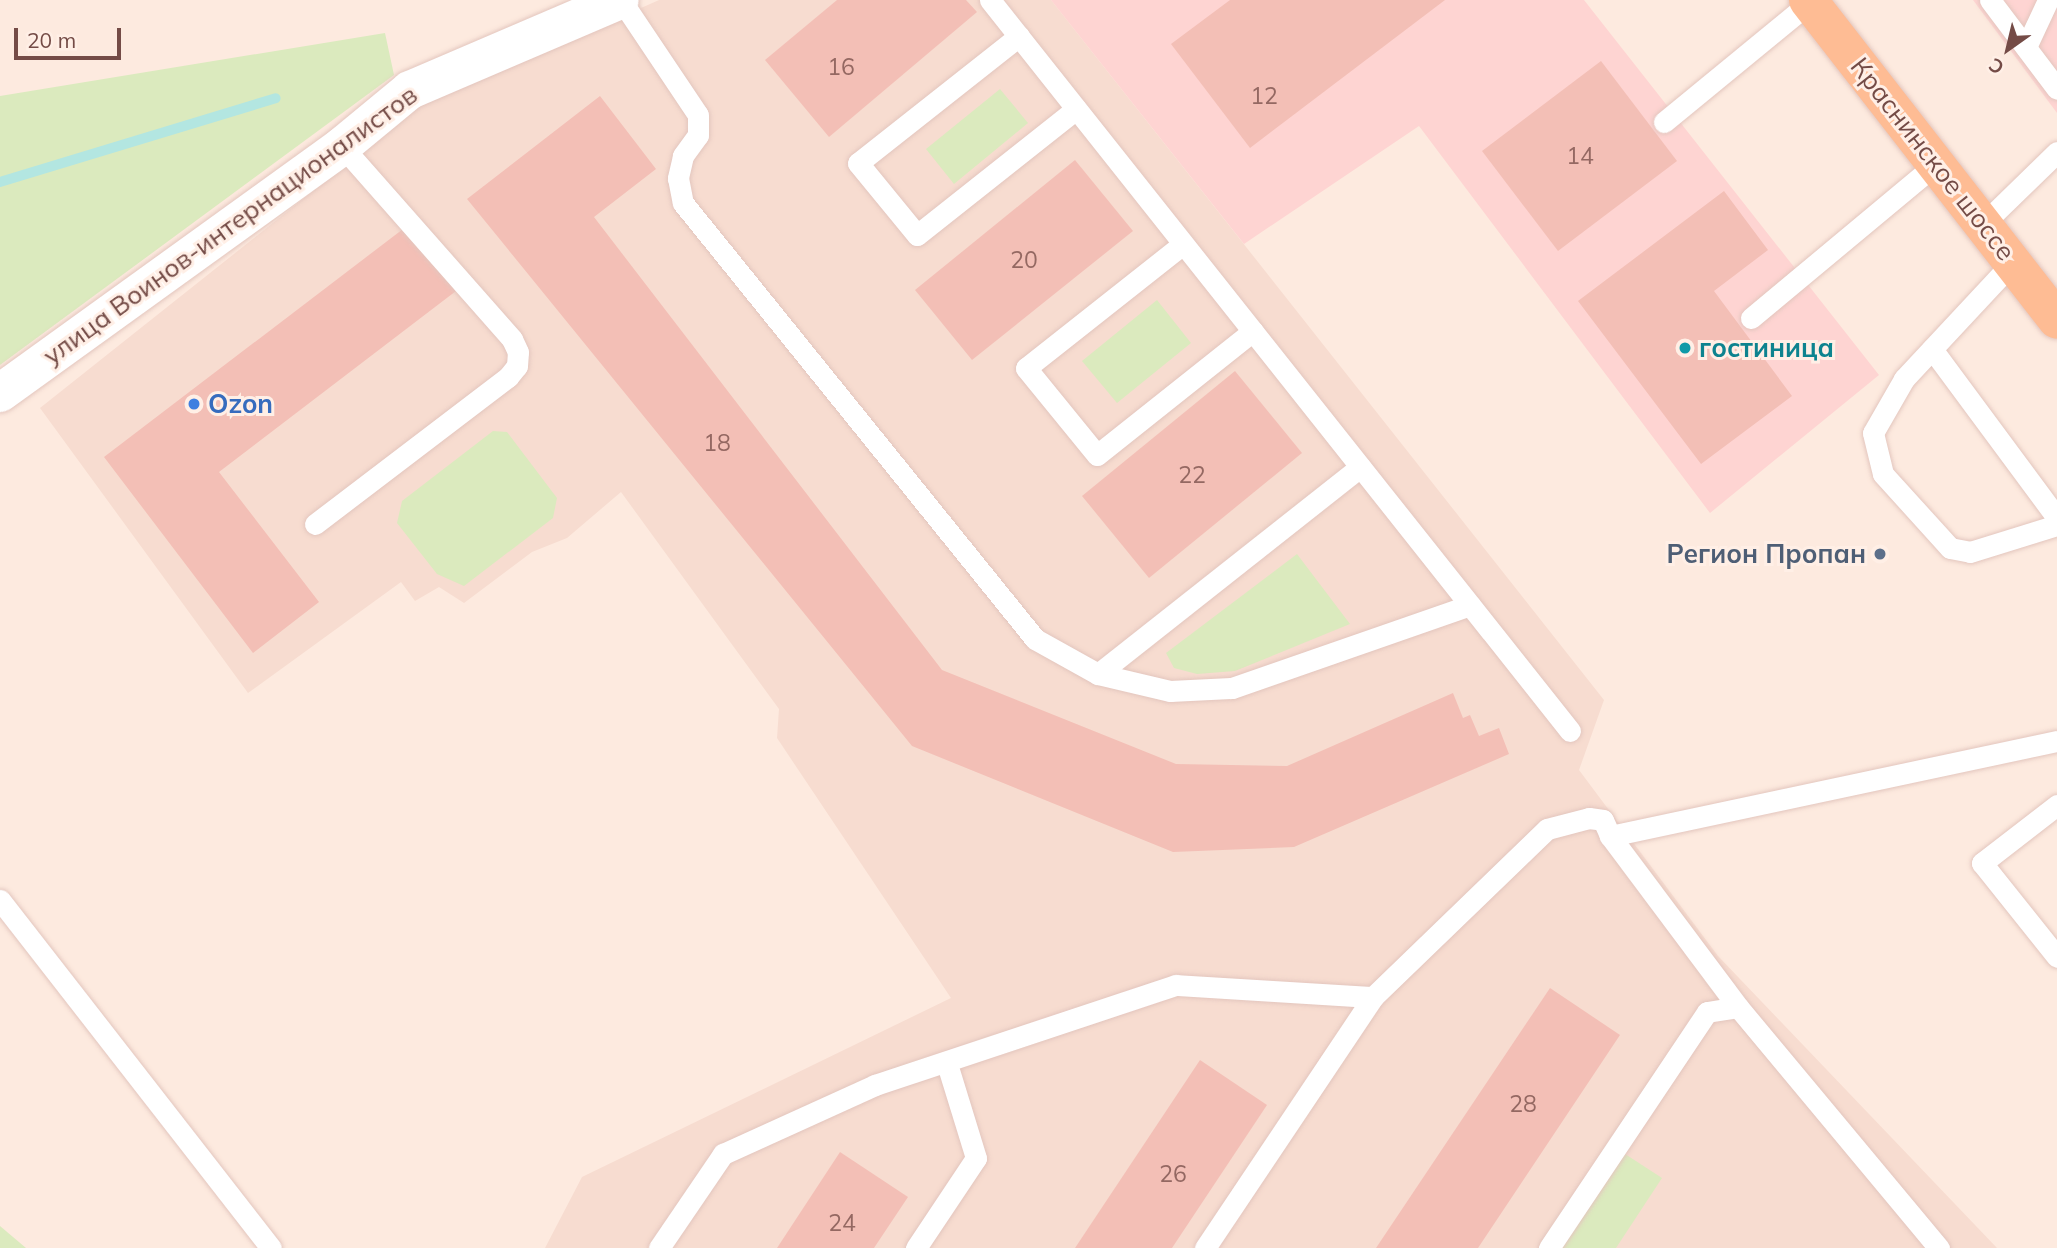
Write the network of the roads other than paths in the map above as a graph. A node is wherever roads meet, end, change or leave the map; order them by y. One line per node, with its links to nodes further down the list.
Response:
1 (620, 0): 11 (street, улица Воинов-интернационалистов); 27 (lane)
2 (990, 0): 6 (lane)
3 (1990, 0): 7 (lane)
4 (2048, 0): 7 (lane)
5 (1809, 1): 10 (lane); 13 (main road, Краснинское шоссе)
6 (1018, 36): 9 (lane); 9 (lane)
7 (2026, 47): 8 (lane)
8 (2057, 89)
9 (1076, 109): 15 (lane)
10 (1664, 122)
11 (342, 146): 21 (street, улица Воинов-интернационалистов); 24 (lane)
12 (2057, 152): 14 (lane)
13 (1938, 162): 14 (main road, Краснинское шоссе); 17 (lane)
14 (1984, 223): 16 (main road, Краснинское шоссе)
15 (1183, 244): 19 (lane); 19 (lane)
16 (2013, 262): 18 (main road, Краснинское шоссе); 20 (lane)
17 (1752, 318)
18 (2057, 320)
19 (1253, 331): 22 (lane)
20 (1932, 349): 23 (lane); 25 (lane)
21 (0, 393)
22 (1360, 467): 26 (lane); 27 (lane)
23 (2057, 518)
24 (315, 524)
25 (2057, 526)
26 (1470, 605): 27 (lane); 28 (lane)
27 (1098, 674)
28 (1570, 730)
29 (2057, 741): 31 (lane)
30 (2057, 805): 33 (lane)
31 (1610, 836): 34 (lane); 35 (lane)
32 (0, 900): 37 (lane)
33 (2057, 957)
34 (1373, 997): 36 (lane); 40 (lane)
35 (1738, 1007): 41 (lane); 42 (lane)
36 (947, 1064): 38 (lane); 39 (lane)
37 (271, 1248)
38 (659, 1248)
39 (916, 1248)
40 (1205, 1248)
41 (1549, 1248)
42 (1939, 1248)

